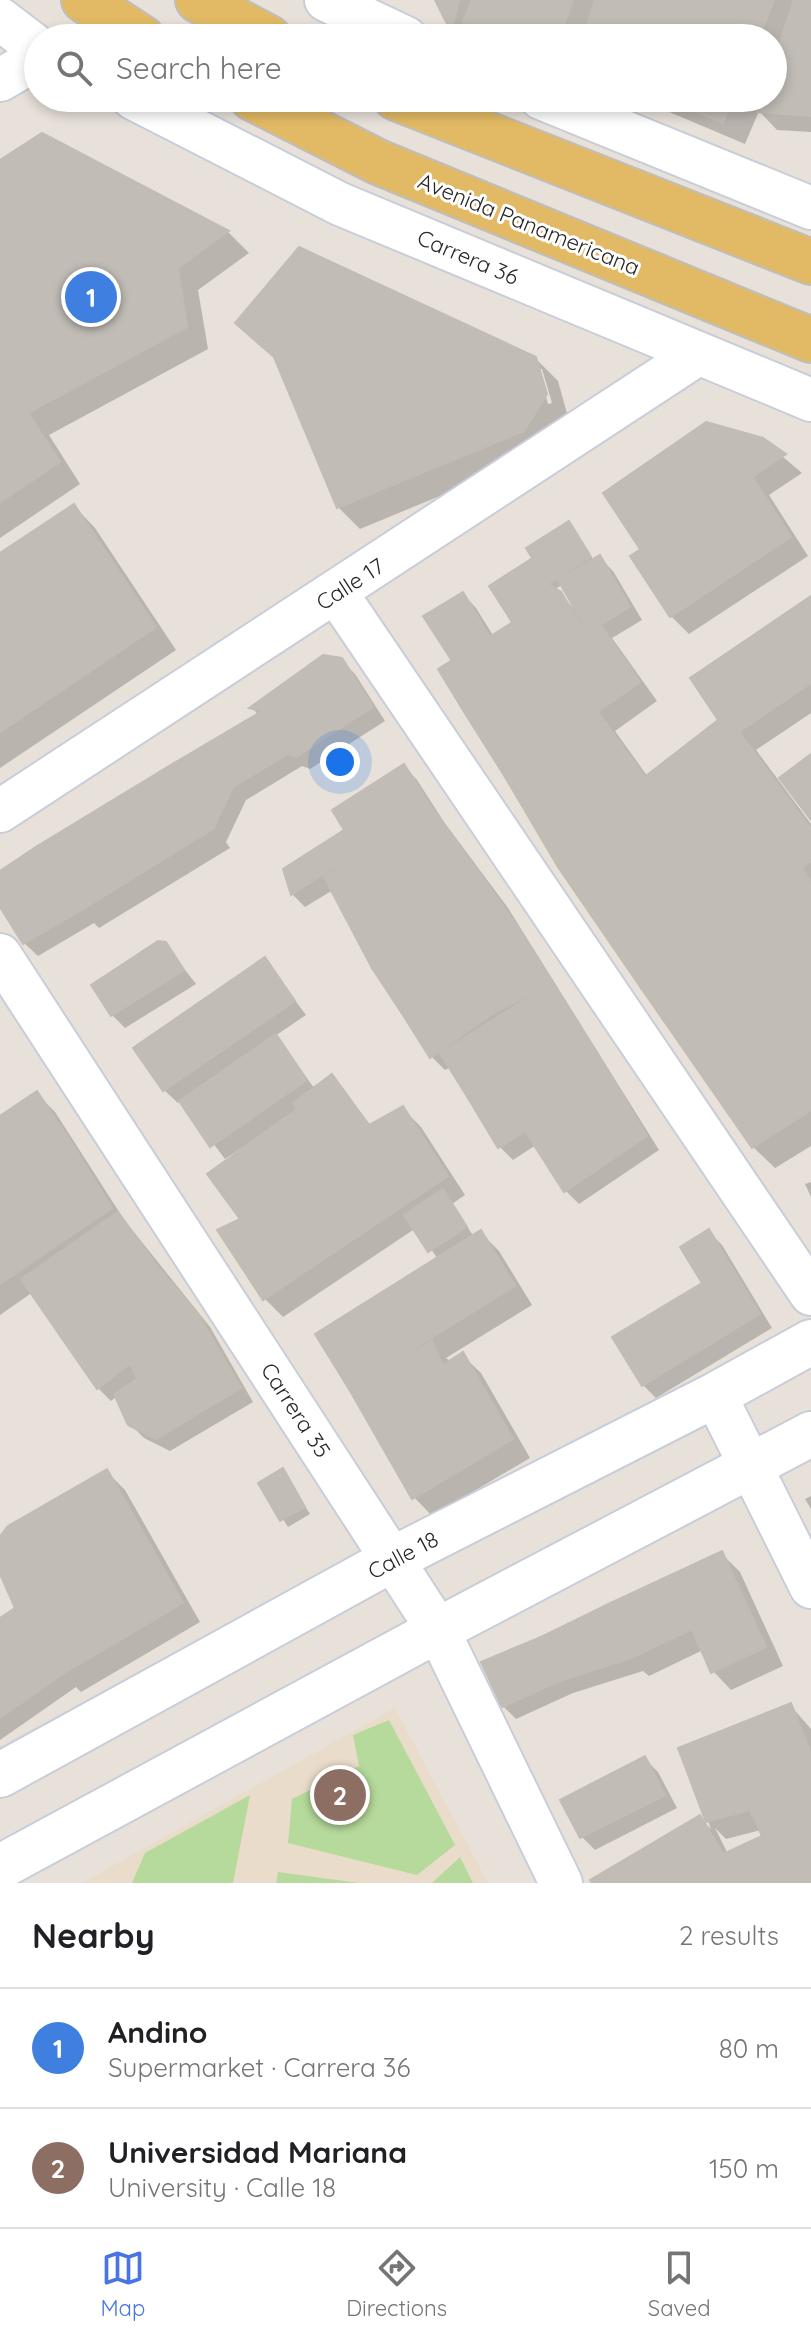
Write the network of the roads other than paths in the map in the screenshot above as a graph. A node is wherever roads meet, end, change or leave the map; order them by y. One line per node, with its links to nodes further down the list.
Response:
1 (84, 0): 5 (main road)
2 (198, 0): 6 (main road)
3 (326, 0): 7 (street)
4 (0, 19): 8 (street)
5 (121, 24)
6 (243, 24)
7 (377, 24)
8 (24, 37)
9 (24, 66): 10 (street)
10 (0, 80)
11 (160, 112): 18 (street, Carrera 36)
12 (280, 112): 17 (main road, Avenida Panamericana)
13 (431, 112): 16 (main road)
14 (575, 112): 15 (street)
15 (811, 208)
16 (811, 262)
17 (811, 340)
18 (698, 354): 19 (street, Carrera 36); 20 (street, Calle 17)
19 (811, 400)
20 (337, 594): 21 (street, Calle 17); 23 (street)
21 (0, 811)
22 (0, 955): 28 (street, Carrera 35)
23 (811, 1294)
24 (811, 1342): 25 (main road, Calle 18)
25 (715, 1395): 27 (street); 28 (main road, Calle 18)
26 (811, 1434): 27 (main road)
27 (752, 1464): 29 (street); 30 (main road)
28 (393, 1559): 30 (street, Carrera 35); 31 (main road, Calle 18)
29 (811, 1587)
30 (438, 1630): 32 (main road); 33 (street, Carrera 35)
31 (0, 1775)
32 (5, 1854)
33 (561, 1883)

